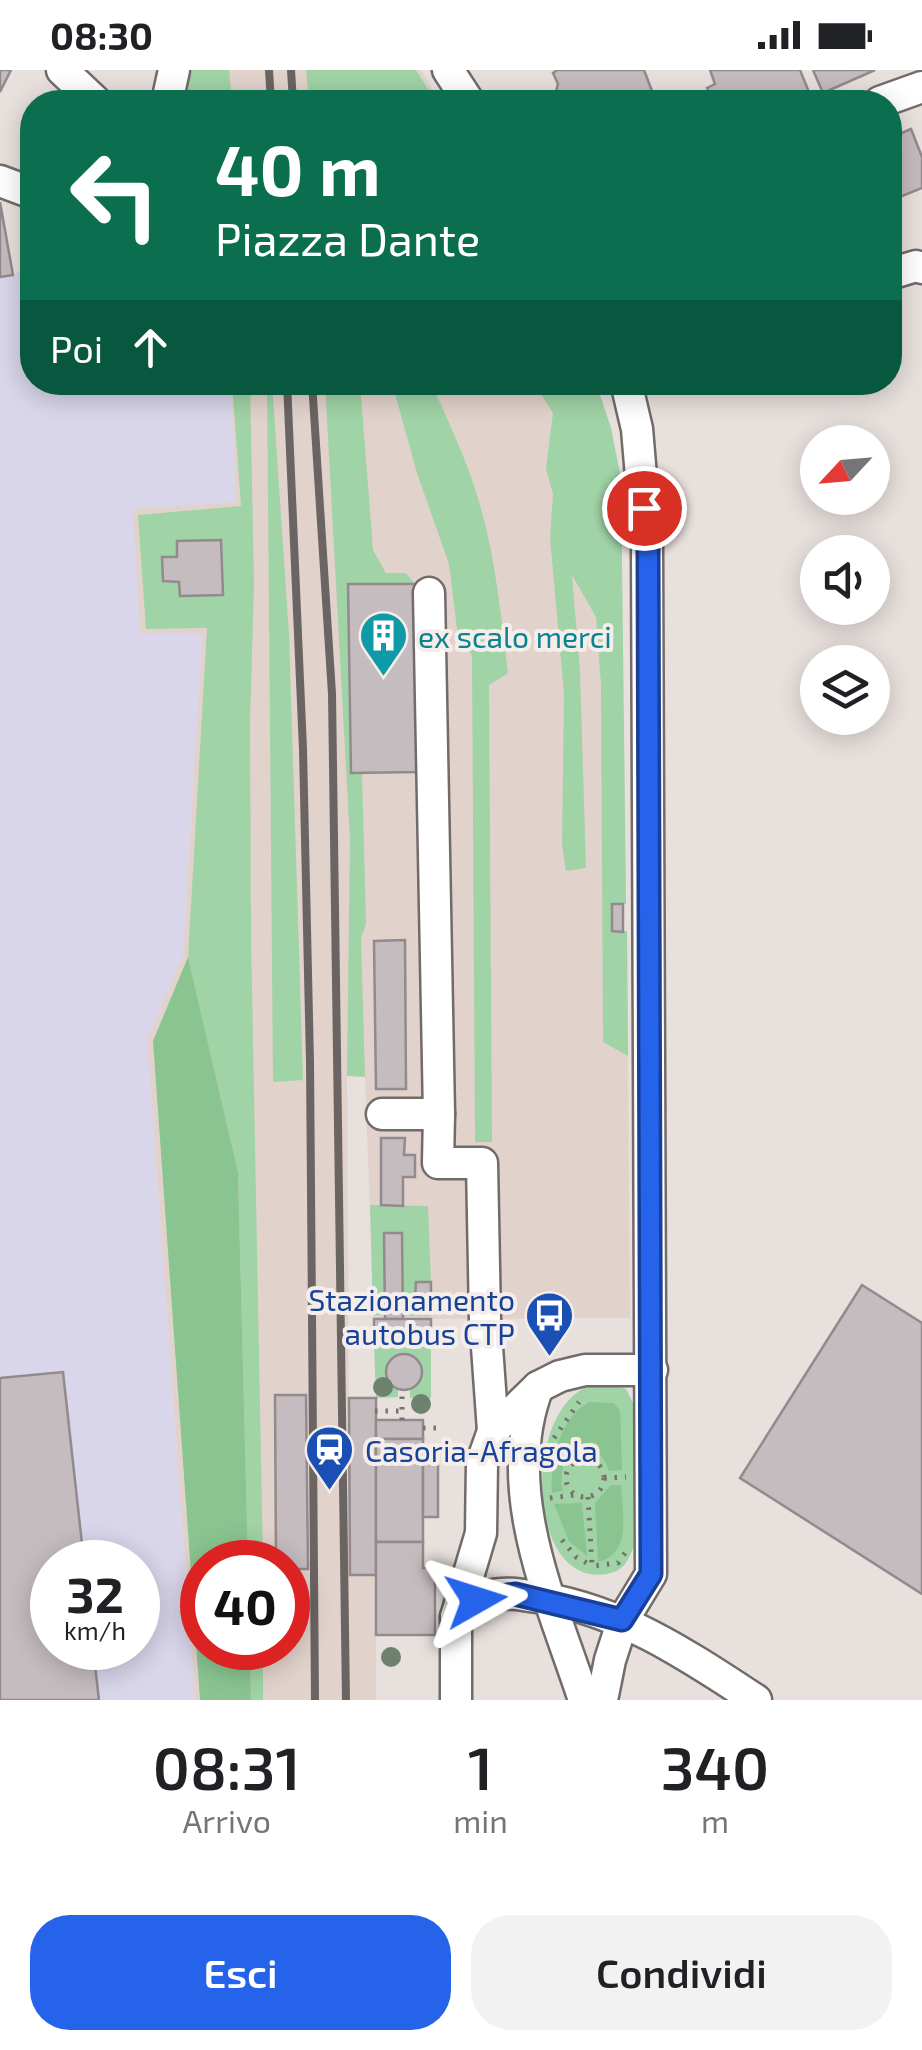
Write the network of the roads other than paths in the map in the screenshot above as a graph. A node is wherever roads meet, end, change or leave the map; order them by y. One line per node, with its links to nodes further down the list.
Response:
1 (62, 70): 2 (street)
2 (83, 90)
3 (629, 395): 7 (street)
4 (429, 593): 6 (street)
5 (382, 1114): 6 (street)
6 (438, 1114): 9 (street)
7 (652, 1370): 8 (street); 10 (street)
8 (538, 1387): 9 (street); 11 (street)
9 (493, 1431): 12 (street)
10 (641, 1592): 13 (street); 14 (street)
11 (551, 1600): 12 (street); 13 (street); 16 (street)
12 (456, 1617): 15 (street)
13 (622, 1620): 14 (street); 17 (street)
14 (688, 1655): 18 (street)
15 (456, 1700)
16 (584, 1700)
17 (602, 1700)
18 (756, 1700)

